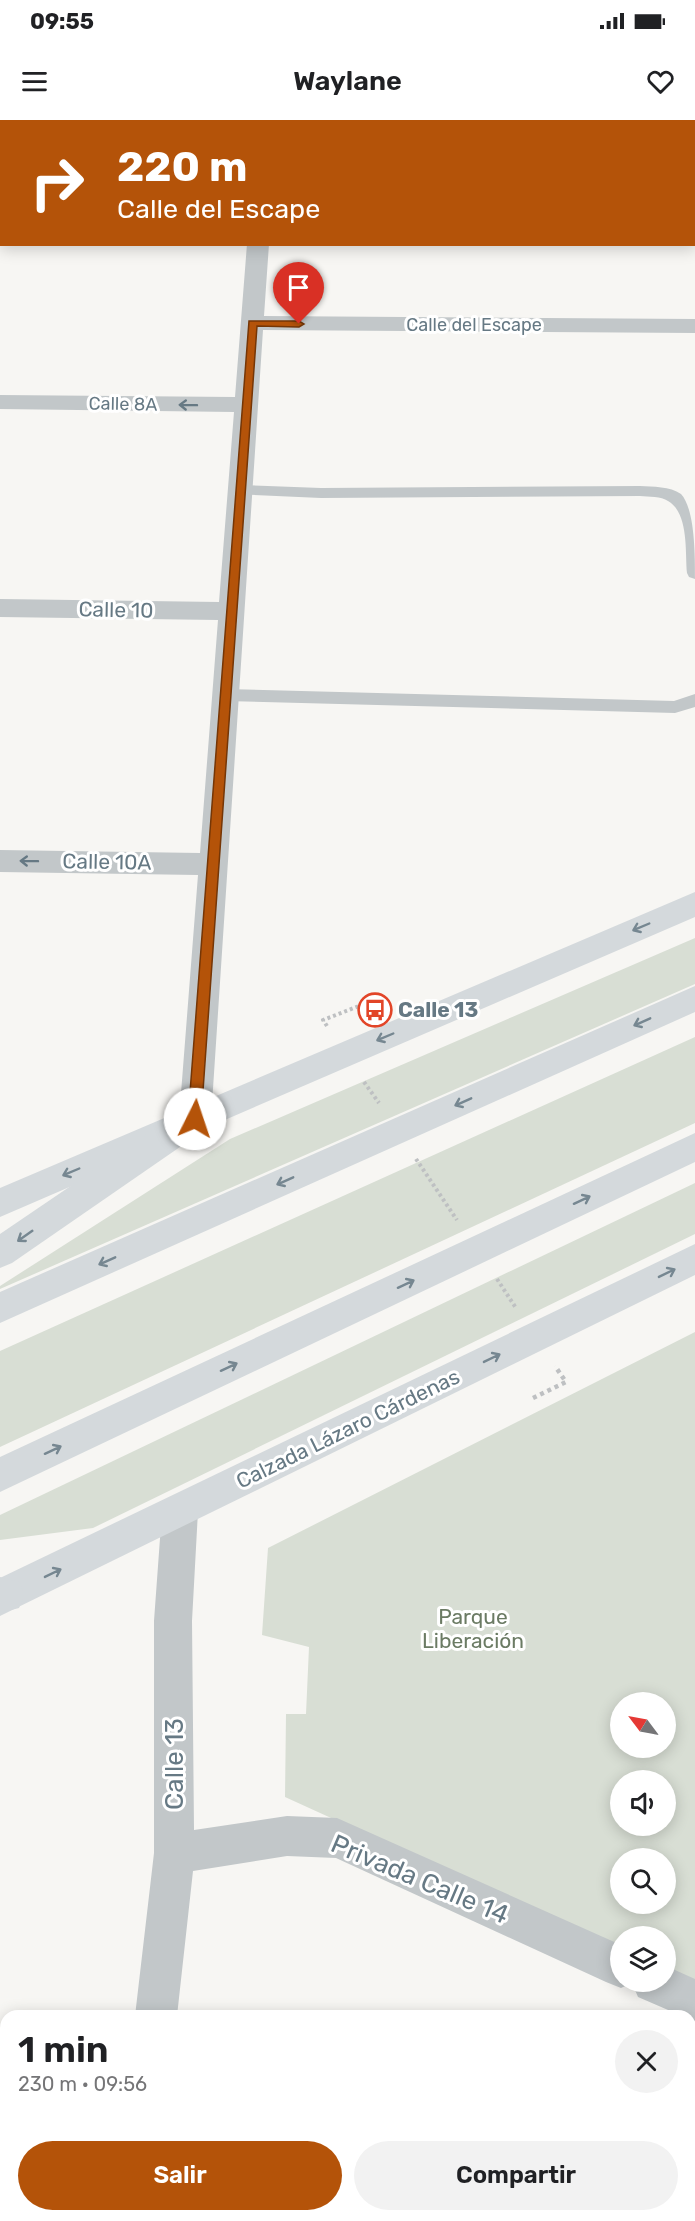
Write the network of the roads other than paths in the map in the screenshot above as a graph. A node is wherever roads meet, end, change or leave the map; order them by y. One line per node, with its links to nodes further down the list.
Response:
1 (677, 120): 2 (street)
2 (695, 120)
3 (258, 246): 4 (street)
4 (253, 323): 5 (street, Calle del Escape); 7 (street)
5 (695, 326)
6 (0, 402): 7 (street, Calle 8A, one-way to 6)
7 (246, 405): 8 (street)
8 (240, 490): 9 (lane); 11 (street)
9 (695, 573)
10 (0, 608): 11 (street, Calle 10)
11 (231, 611): 12 (street)
12 (225, 695): 13 (lane); 15 (street)
13 (695, 700)
14 (0, 861): 15 (street, Calle 10A, one-way to 14)
15 (213, 864): 18 (street)
16 (695, 904): 18 (main road, one-way to 18)
17 (695, 998): 23 (main road, one-way to 23)
18 (195, 1119): 20 (main road, one-way to 20); 21 (main road, one-way to 21)
19 (695, 1147): 24 (main road, one-way to 19)
20 (0, 1203)
21 (0, 1253)
22 (695, 1259): 25 (main road, Calzada Lázaro Cárdenas, one-way to 22)
23 (0, 1308)
24 (0, 1475)
25 (180, 1511): 26 (main road, Calzada Lázaro Cárdenas, one-way to 25); 27 (street, Calle 13)
26 (2, 1596)
27 (174, 1853): 28 (street, Privada Calle 14); 31 (street, Calle 13)
28 (610, 1962)
29 (676, 1992): 30 (street)
30 (695, 2000)
31 (157, 2010)

